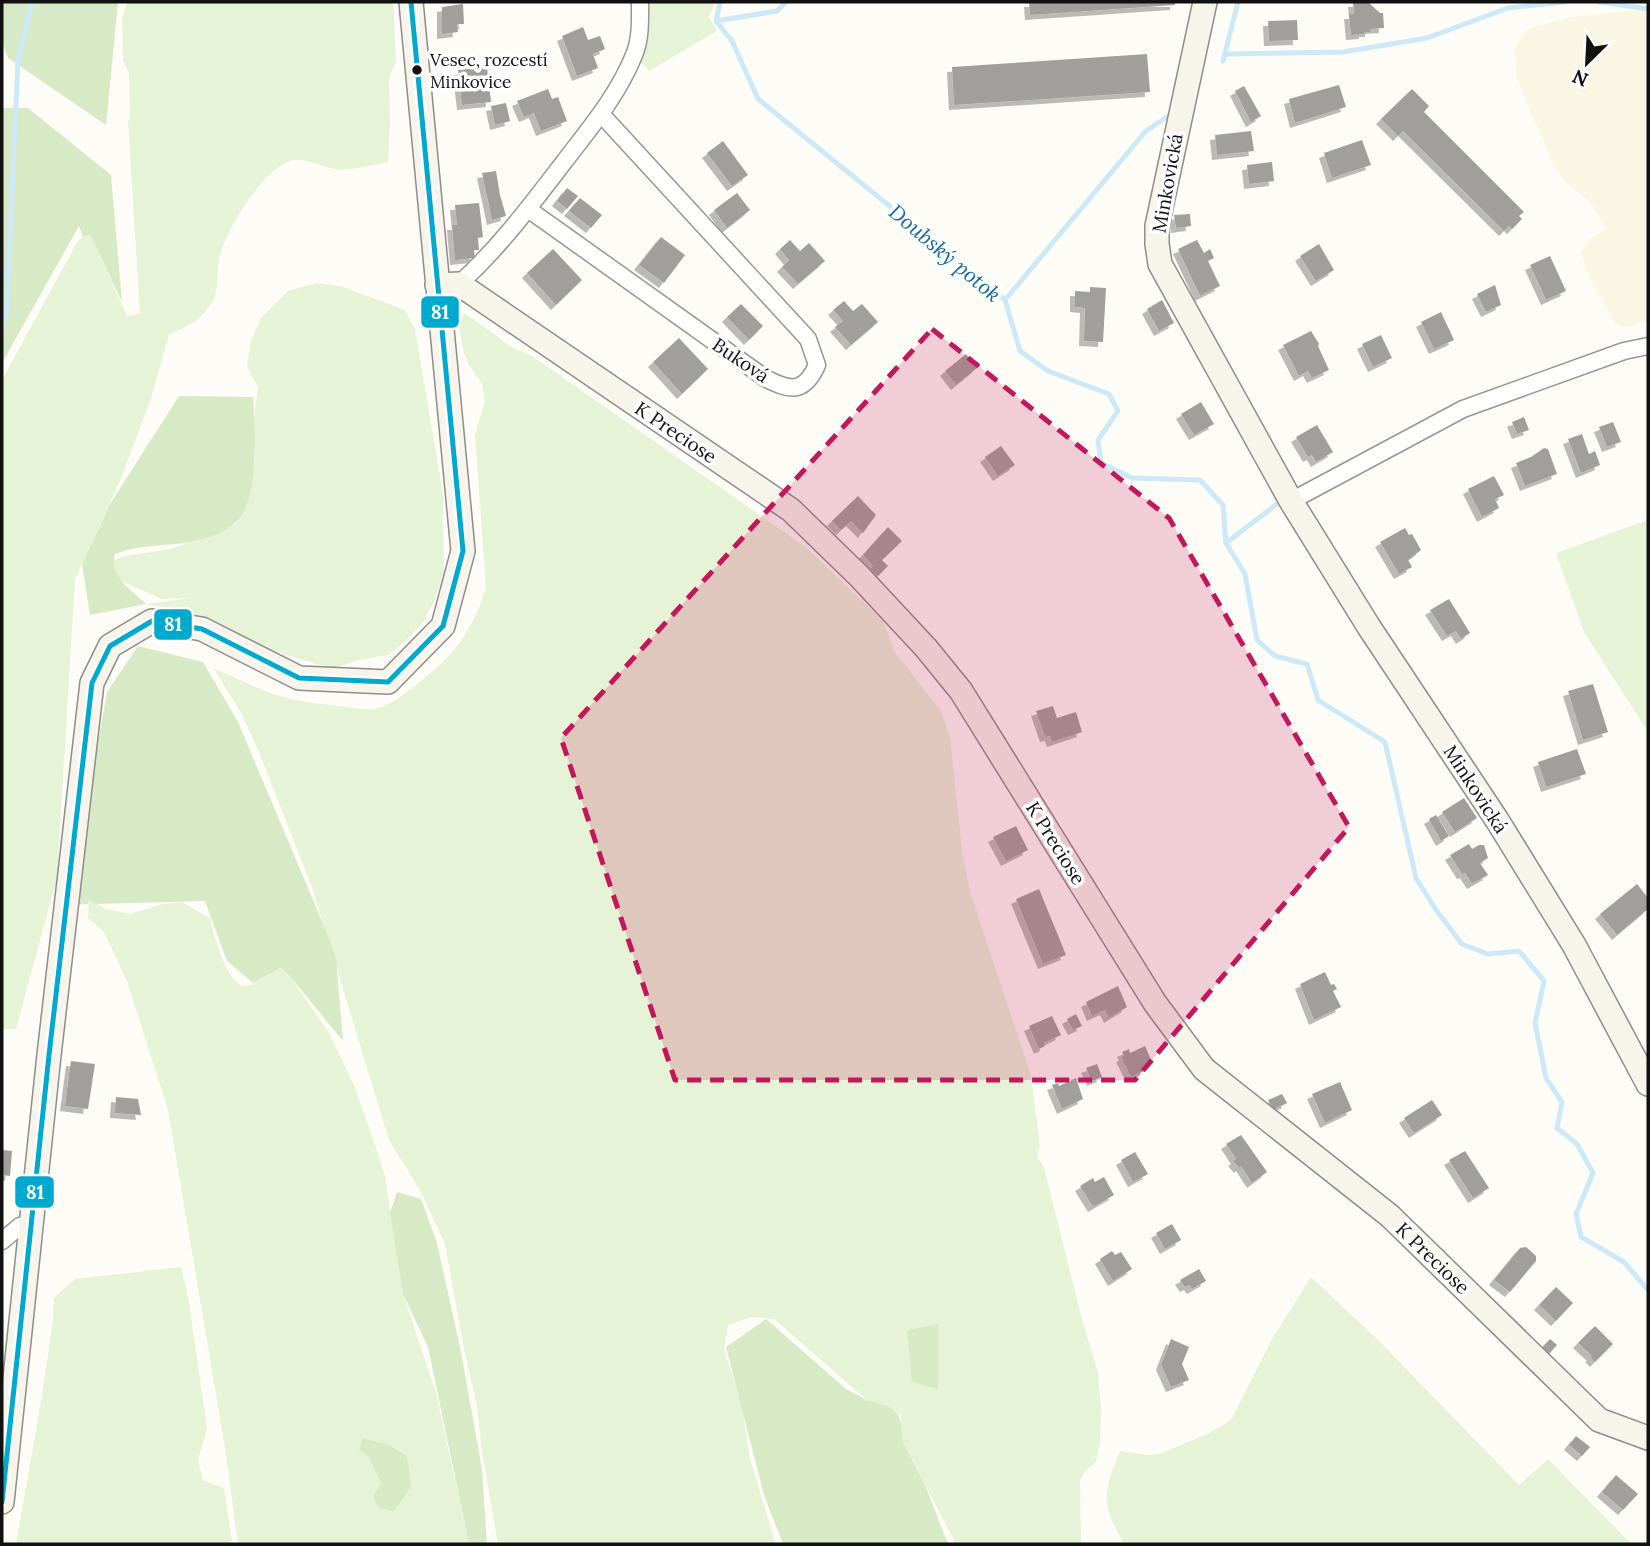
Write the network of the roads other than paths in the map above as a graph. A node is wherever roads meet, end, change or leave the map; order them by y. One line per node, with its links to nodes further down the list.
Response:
1 (411, 2): 6 (street)
2 (640, 2): 4 (street)
3 (1205, 2): 8 (street, Minkovická)
4 (601, 114): 5 (street); 5 (street, Buková)
5 (528, 209): 6 (street)
6 (448, 284): 10 (street); 12 (street, K Preciose)
7 (1648, 346): 8 (street)
8 (1291, 501): 9 (street, Minkovická)
9 (1648, 1084)
10 (32, 1223): 11 (street); 13 (street)
11 (2, 1241)
12 (1648, 1438)
13 (2, 1503)

